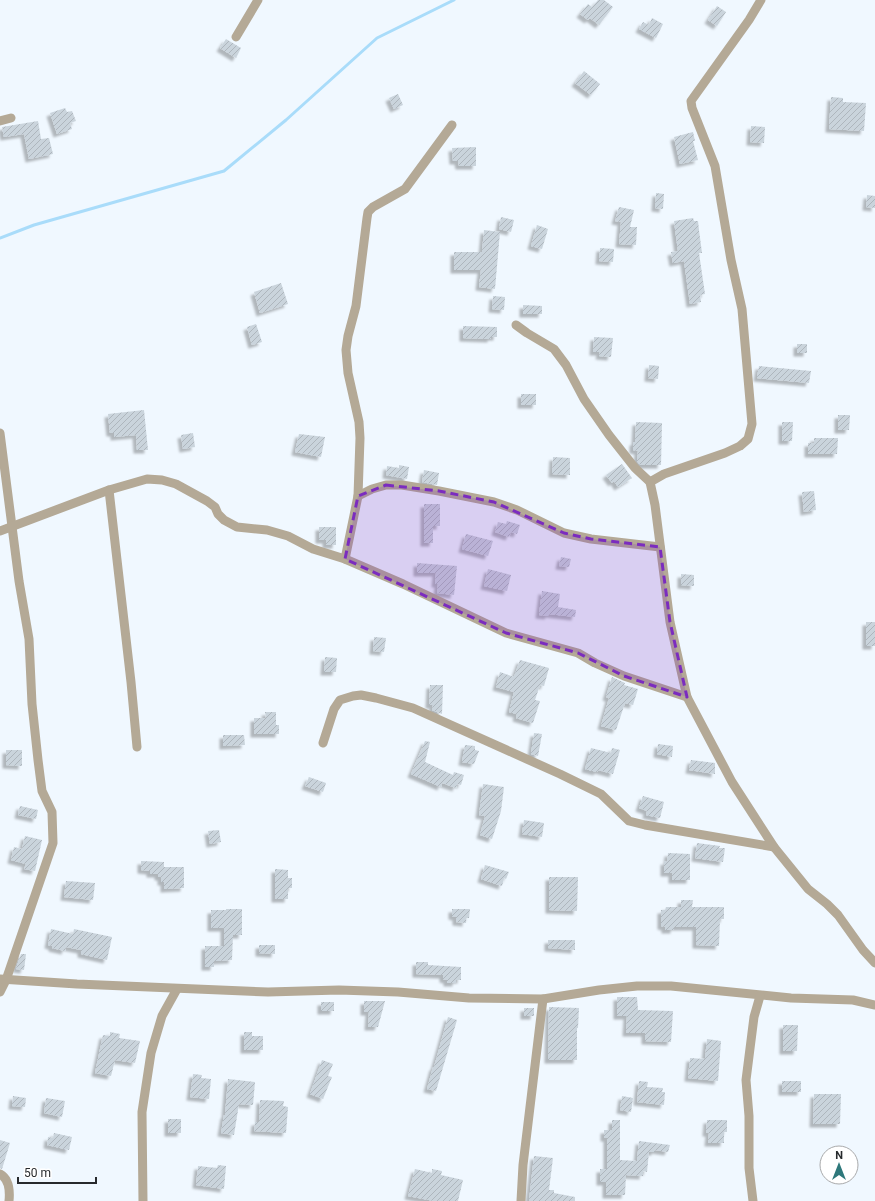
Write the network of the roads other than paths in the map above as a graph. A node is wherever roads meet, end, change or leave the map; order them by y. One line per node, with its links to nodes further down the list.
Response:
1 (258, 0): 3 (street)
2 (761, 0): 9 (street)
3 (236, 37)
4 (11, 118): 5 (street)
5 (0, 121)
6 (452, 125): 11 (street)
7 (516, 325): 9 (street)
8 (0, 433): 12 (street)
9 (650, 482): 14 (street)
10 (109, 490): 12 (street); 15 (street); 18 (street)
11 (358, 496): 14 (street); 15 (street)
12 (12, 526): 13 (street); 21 (street)
13 (0, 531)
14 (660, 547): 16 (street)
15 (345, 559): 16 (street)
16 (687, 697): 19 (street)
17 (322, 743): 19 (street)
18 (137, 747)
19 (774, 847): 20 (street)
20 (875, 963)
21 (3, 980): 22 (street); 23 (street)
22 (177, 989): 25 (street); 29 (street)
23 (0, 992)
24 (760, 996): 25 (street); 26 (street); 31 (street)
25 (543, 999): 30 (street)
26 (875, 1005)
27 (0, 1174): 28 (street)
28 (9, 1201)
29 (143, 1201)
30 (521, 1201)
31 (753, 1201)

